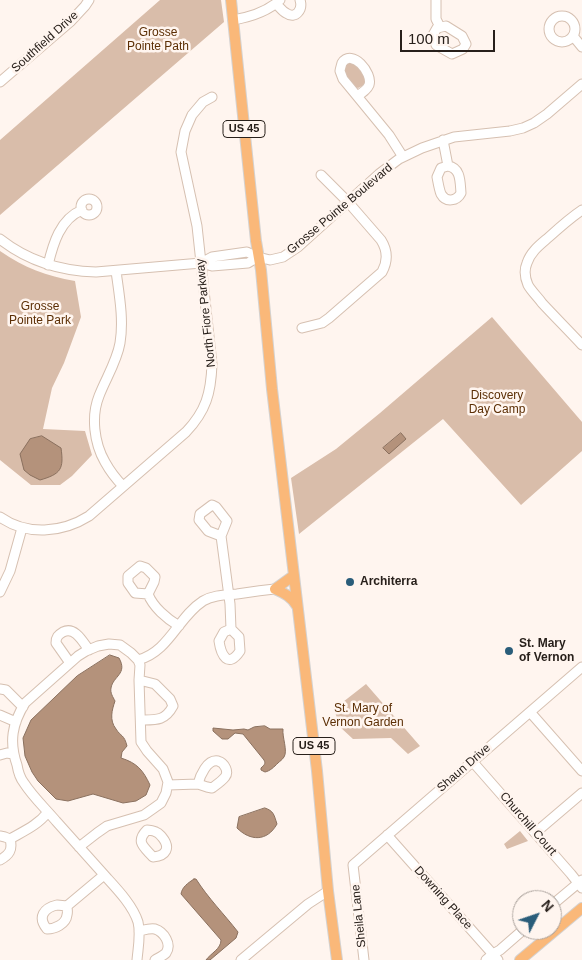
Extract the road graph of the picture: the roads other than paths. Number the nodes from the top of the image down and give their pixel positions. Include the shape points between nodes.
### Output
1 (89, 0) edge
2 (231, 0) edge
3 (300, 0) edge
4 (436, 0) edge
5 (278, 2) edge
6 (233, 20) junction
7 (440, 27) dead end
8 (573, 36) dead end
9 (582, 47) edge
10 (0, 82) edge
11 (582, 84) edge
12 (357, 96) dead end
13 (212, 97) dead end
14 (443, 140) junction
15 (403, 157) junction
16 (448, 166) dead end
17 (321, 175) dead end
18 (348, 202) junction
19 (82, 210) dead end
20 (582, 210) edge
21 (0, 239) edge
22 (258, 257) junction
23 (201, 263) junction
24 (48, 265) junction
25 (116, 271) junction
26 (302, 328) dead end
27 (582, 344) edge
28 (123, 486) junction
29 (0, 518) edge
30 (22, 528) junction
31 (221, 536) dead end
32 (293, 576) junction
33 (276, 589) junction
34 (0, 592) edge
35 (148, 594) dead end
36 (228, 595) junction
37 (298, 607) junction
38 (179, 626) junction
39 (231, 628) dead end
40 (89, 650) junction
41 (138, 660) junction
42 (70, 663) junction
43 (582, 667) edge
44 (139, 680) junction
45 (0, 689) edge
46 (23, 707) junction
47 (530, 712) junction
48 (0, 715) edge
49 (141, 720) junction
50 (16, 722) junction
51 (13, 754) junction
52 (0, 755) edge
53 (472, 761) junction
54 (582, 772) edge
55 (198, 784) dead end
56 (168, 785) junction
57 (582, 793) edge
58 (48, 812) junction
59 (144, 815) junction
60 (147, 830) dead end
61 (536, 833) junction
62 (387, 835) junction
63 (0, 836) edge
64 (10, 839) junction
65 (79, 847) junction
66 (0, 860) edge
67 (354, 873) joint
68 (104, 875) junction
69 (581, 884) edge
70 (328, 891) junction
71 (562, 898) edge
72 (67, 906) dead end
73 (582, 908) edge
74 (139, 931) junction
75 (512, 940) edge
76 (492, 958) edge
77 (137, 960) edge
78 (155, 960) edge
79 (241, 960) edge
80 (337, 960) edge
81 (364, 960) edge
82 (520, 960) edge

1 - 10 street, Southfield Drive via 71,21
2 - 6 main road, US 45
3 - 5 street via 301,8 293,15 287,14
4 - 7 street via 436,19
5 - 6 street via 258,14
6 - 22 main road, US 45
8 - 9 street
11 - 14 street, Grosse Pointe Boulevard via 548,114 523,128
12 - 15 street
13 - 23 street, North Fiore Parkway via 192,115 182,147
14 - 15 street, Grosse Pointe Boulevard
14 - 16 street
15 - 18 street, Grosse Pointe Boulevard
17 - 18 street
18 - 22 street, Grosse Pointe Boulevard via 289,254 270,260
18 - 26 street via 385,246 386,265 329,318
19 - 24 street via 71,216 61,228
20 - 27 street via 538,246 525,268 525,277 534,294
21 - 24 street, Grosse Pointe Boulevard
22 - 23 street, Grosse Pointe Boulevard via 248,263 212,266
22 - 32 main road, US 45
23 - 25 street, Grosse Pointe Boulevard
23 - 28 street, North Fiore Parkway via 212,364 212,382 206,403 186,432
24 - 25 street, Grosse Pointe Boulevard via 72,271
25 - 28 street via 122,326 120,344 99,396 94,418 100,452
28 - 30 street, North Fiore Parkway via 89,516 69,526 51,530
29 - 30 street, North Fiore Parkway
30 - 34 street via 10,571
31 - 36 street
32 - 33 main road
32 - 37 main road, US 45
33 - 36 street
33 - 37 main road via 285,593
35 - 38 street via 150,600
36 - 38 street via 211,597 203,602
36 - 39 street
37 - 70 main road, US 45
38 - 41 street via 163,646
40 - 41 street via 109,644 120,645
40 - 42 street
40 - 42 street via 72,631 61,633 56,643
41 - 44 street
42 - 46 street
43 - 47 street, Shaun Drive
44 - 49 street
44 - 49 street via 154,684 173,706 163,718
45 - 46 street via 6,690
46 - 50 street
47 - 53 street, Shaun Drive
47 - 54 street
48 - 50 street
49 - 56 street via 140,742 163,769
50 - 51 street
51 - 52 street
51 - 58 street via 22,781
53 - 61 street, Churchill Court
53 - 62 street, Shaun Drive
55 - 56 street
56 - 59 street via 161,802
57 - 61 street
58 - 64 street via 31,828
58 - 65 street
59 - 60 street
59 - 65 street via 107,826
61 - 69 street, Churchill Court
62 - 67 street, Shaun Drive via 353,865
62 - 76 street, Downing Place
63 - 64 street
64 - 66 street via 12,849
65 - 68 street
67 - 81 street, Sheila Lane
68 - 72 street
68 - 74 street via 125,898
69 - 71 street
70 - 79 street
70 - 80 main road, US 45
73 - 82 main road
74 - 77 street
74 - 78 street via 156,930 167,939 165,953
75 - 76 street

